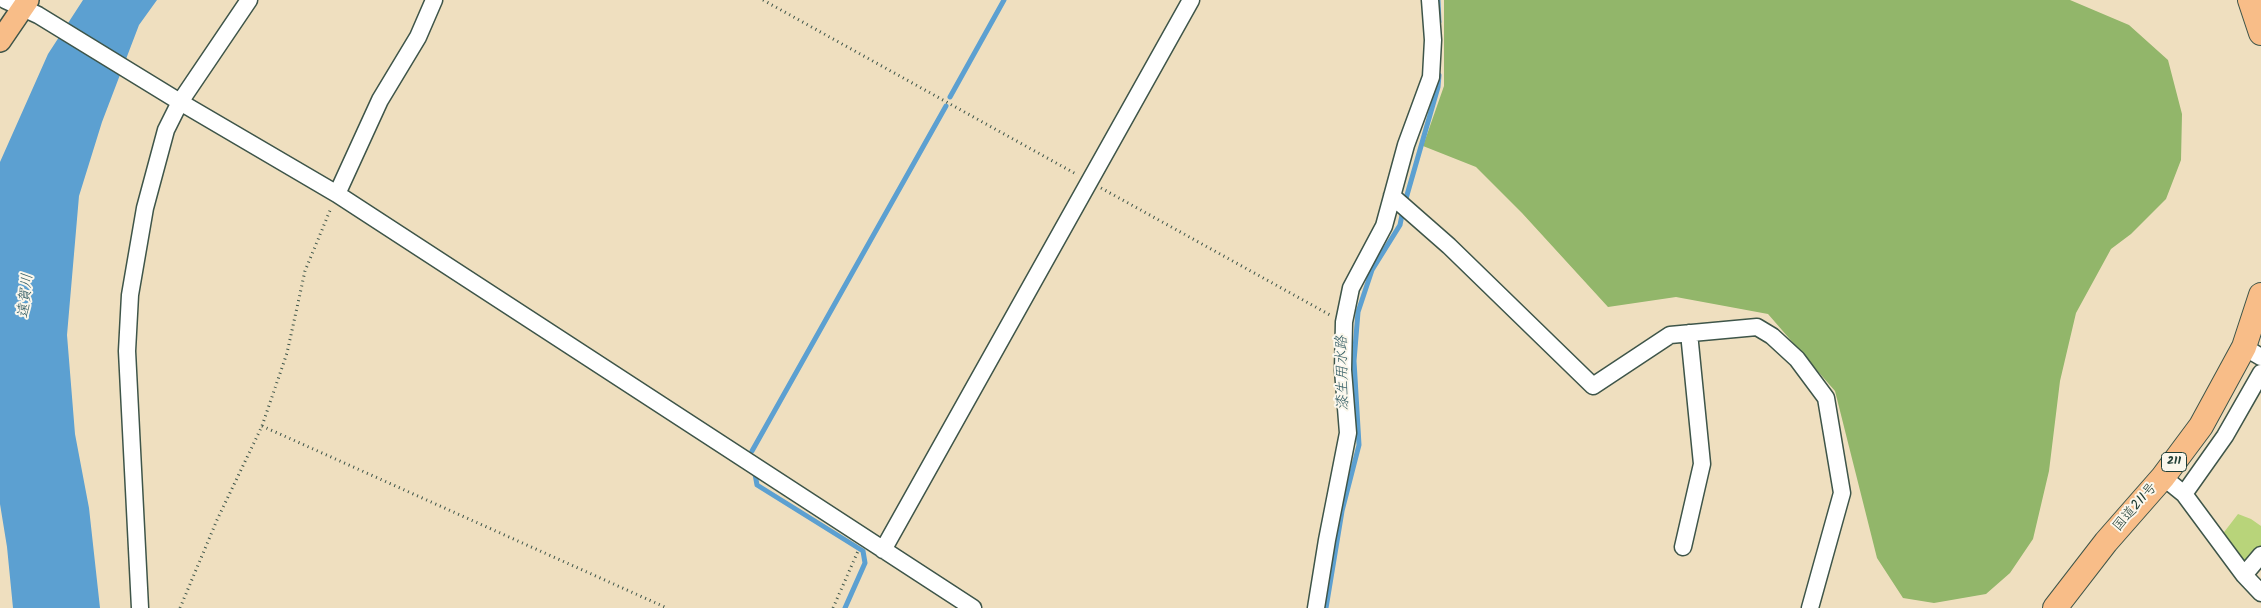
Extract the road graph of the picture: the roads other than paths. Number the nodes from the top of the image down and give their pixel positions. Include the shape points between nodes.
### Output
1 (249, 0) edge
2 (434, 0) edge
3 (1191, 0) edge
4 (1430, 0) edge
5 (2250, 0) edge
6 (23, 5) edge
7 (2261, 33) edge
8 (0, 41) edge
9 (180, 102) junction
10 (337, 194) junction
11 (1392, 196) junction
12 (2261, 295) edge
13 (1689, 333) junction
14 (2252, 352) edge
15 (2261, 373) edge
16 (2163, 477) junction
17 (2184, 494) junction
18 (1683, 547) dead end
19 (883, 550) junction
20 (2261, 556) edge
21 (2244, 575) junction
22 (2261, 593) edge
23 (140, 608) edge
24 (973, 608) edge
25 (1316, 608) edge
26 (1810, 608) edge
27 (2055, 608) edge

1 - 9 street
2 - 10 street via 418,38 380,100
3 - 19 street
4 - 11 street via 1432,77 1406,145
5 - 7 highway
6 - 8 main road
6 - 9 street
9 - 10 street
9 - 23 street via 163,139 145,208 130,294 127,351
10 - 19 street
11 - 13 street via 1449,246 1593,386 1670,335
11 - 25 street via 1384,226 1351,288 1344,322 1343,370 1348,433
12 - 14 highway, 国道211号 / 211
13 - 18 street via 1702,464
13 - 26 street via 1758,327 1797,360 1826,398 1842,493
14 - 16 highway, 国道211号 / 211
15 - 17 street via 2226,436
16 - 17 street
16 - 27 highway, 国道211号 / 211 via 2106,542
17 - 21 street
19 - 24 street
20 - 21 street
21 - 22 street

